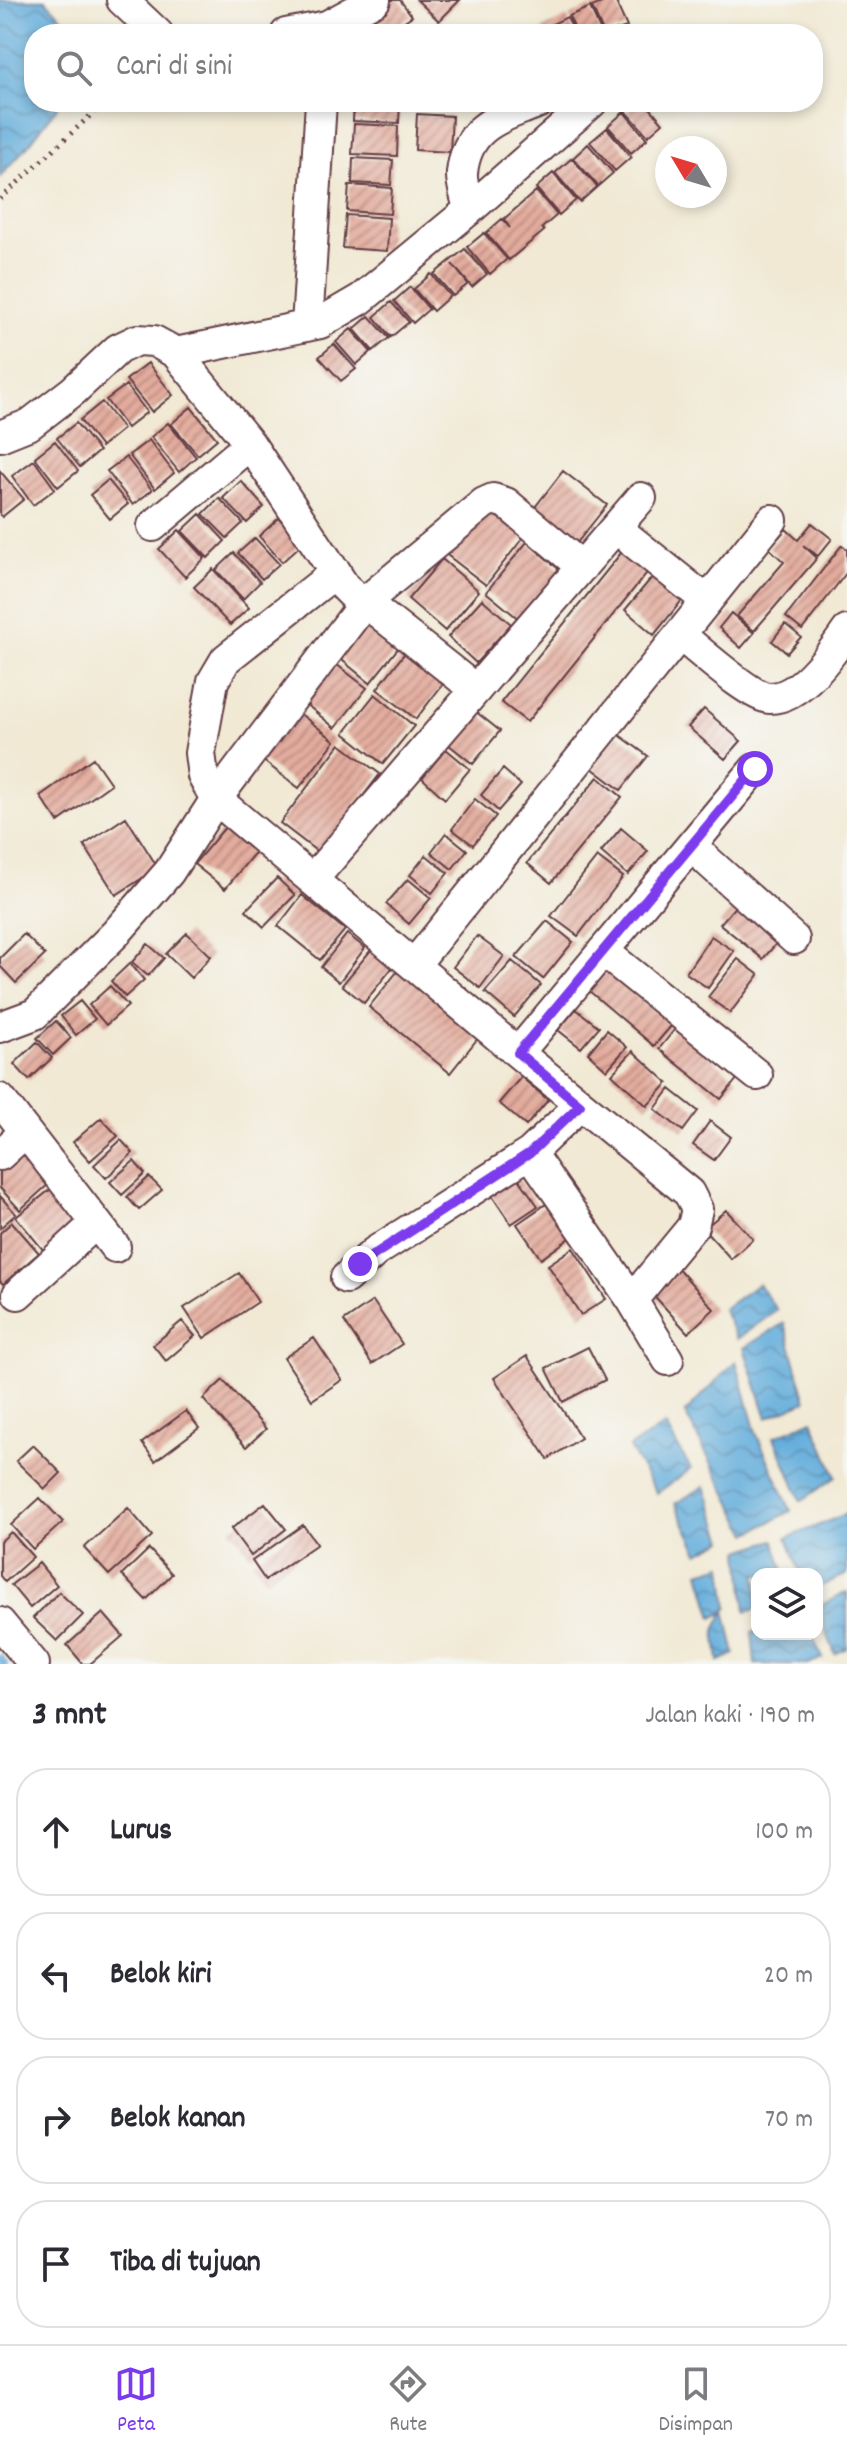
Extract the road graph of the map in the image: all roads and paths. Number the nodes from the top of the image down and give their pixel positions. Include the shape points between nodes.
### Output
1 (122, 0) edge
2 (375, 0) edge
3 (147, 24) edge
4 (331, 24) edge
5 (94, 112) edge
6 (320, 112) edge
7 (515, 112) edge
8 (581, 112) edge
9 (0, 199) edge
10 (469, 210) junction
11 (307, 326) junction
12 (176, 353) junction
13 (0, 436) edge
14 (250, 444) junction
15 (641, 498) dead end
16 (772, 520) dead end
17 (153, 526) dead end
18 (616, 528) junction
19 (582, 567) junction
20 (336, 572) junction
21 (707, 601) junction
22 (365, 602) junction
23 (847, 631) edge
24 (680, 635) junction
25 (476, 690) junction
26 (755, 769) dead end
27 (216, 799) junction
28 (691, 846) junction
29 (312, 880) junction
30 (794, 939) dead end
31 (603, 951) junction
32 (414, 965) junction
33 (0, 1027) edge
34 (518, 1053) junction
35 (757, 1075) dead end
36 (0, 1099) edge
37 (580, 1105) junction
38 (24, 1133) junction
39 (530, 1153) junction
40 (0, 1155) edge
41 (96, 1223) junction
42 (115, 1247) dead end
43 (346, 1278) dead end
44 (18, 1294) dead end
45 (632, 1300) junction
46 (668, 1360) dead end
47 (0, 1623) edge
48 (34, 1664) edge

1 - 3 street
2 - 4 street
5 - 9 path
6 - 11 street
7 - 10 street via 475,133 462,174
8 - 10 street
10 - 11 street via 361,299
11 - 12 street
12 - 13 street via 154,341 137,340 118,349 30,424
12 - 14 street
14 - 17 street
14 - 20 street
15 - 18 street
16 - 21 street
18 - 19 street
18 - 21 street
19 - 22 street via 506,503 493,499
19 - 25 street
20 - 22 street
20 - 27 street via 226,659 213,681 200,753 203,776
21 - 24 street
22 - 25 street
22 - 27 street
23 - 24 street via 822,667 795,690 770,698 752,691
24 - 32 street
25 - 29 street
26 - 28 street
27 - 29 street
27 - 33 street via 169,872 116,933 35,1014
28 - 30 street
28 - 31 street
29 - 32 street
31 - 34 street
31 - 35 street
32 - 34 street
34 - 37 street
36 - 38 street
37 - 39 street
37 - 45 street via 689,1193 697,1209 693,1226
38 - 40 street
38 - 41 street
39 - 43 street via 375,1252
39 - 45 street
41 - 42 street
41 - 44 street
45 - 46 street
47 - 48 street

